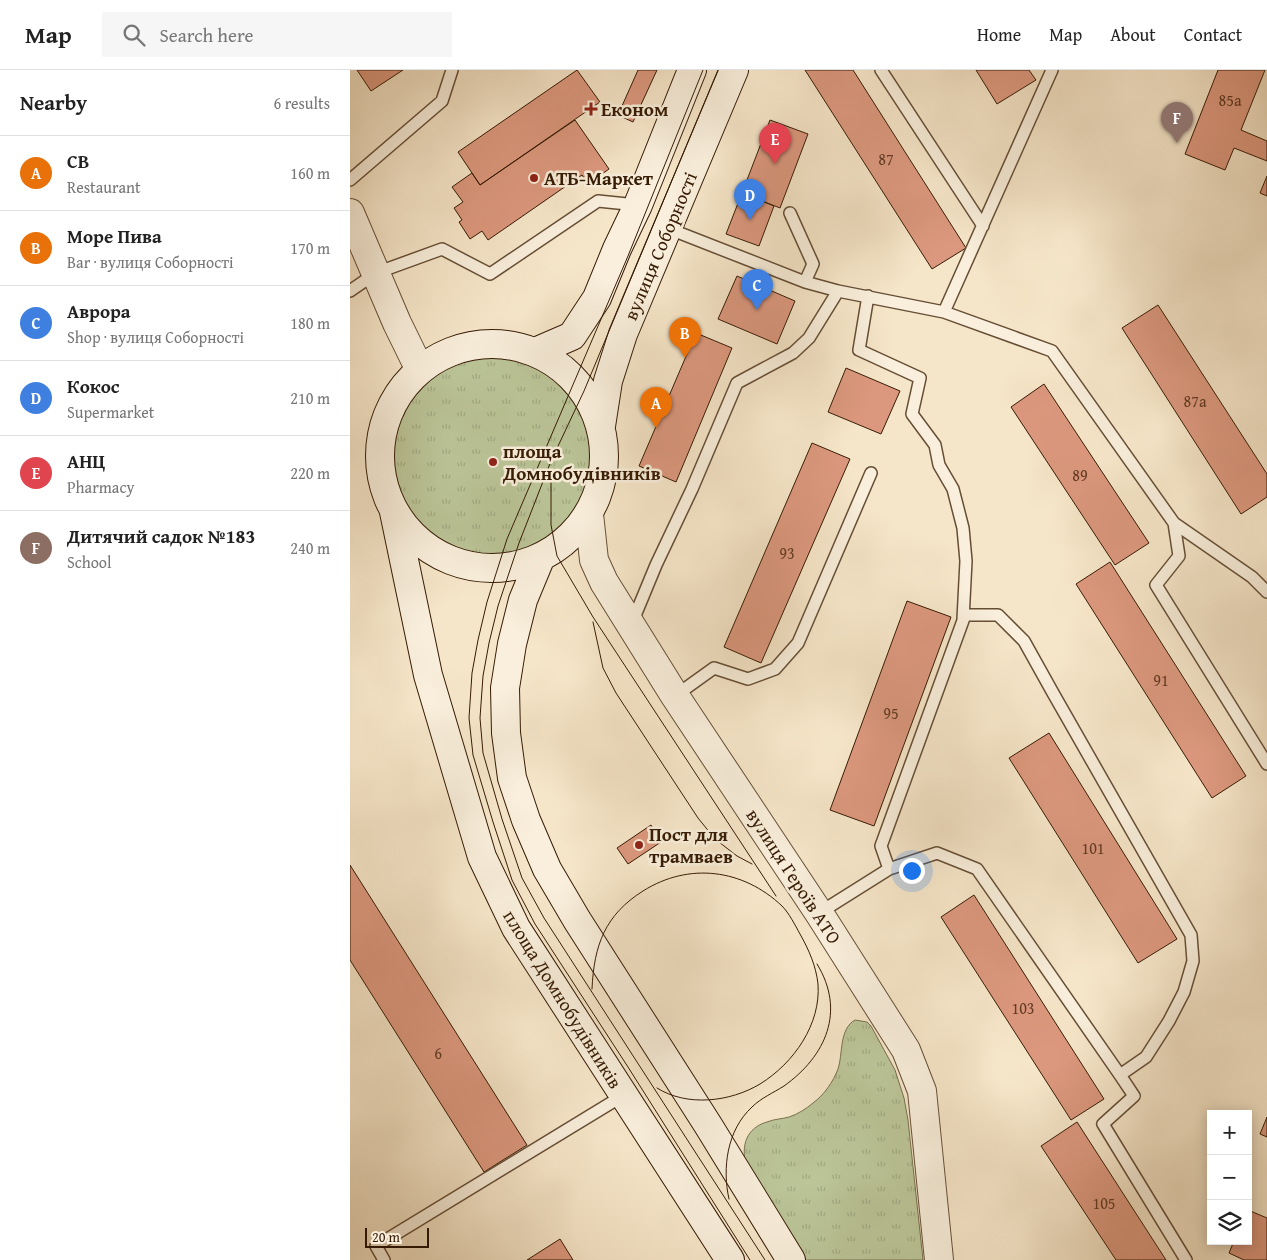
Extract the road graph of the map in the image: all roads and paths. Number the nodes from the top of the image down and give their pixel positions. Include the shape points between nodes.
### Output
1 (452, 70) edge
2 (692, 70) edge
3 (734, 70) edge
4 (881, 70) edge
5 (1049, 72) edge
6 (350, 180) edge
7 (638, 205) junction
8 (350, 213) edge
9 (790, 213) dead end
10 (983, 226) junction
11 (666, 228) junction
12 (376, 273) junction
13 (806, 282) junction
14 (350, 291) edge
15 (838, 291) junction
16 (868, 296) junction
17 (944, 312) junction
18 (535, 352) junction
19 (420, 370) junction
20 (601, 426) junction
21 (871, 473) dead end
22 (394, 512) junction
23 (588, 514) junction
24 (1174, 523) junction
25 (540, 559) junction
26 (1267, 592) edge
27 (963, 619) junction
28 (631, 625) junction
29 (674, 696) junction
30 (1267, 764) edge
31 (889, 868) junction
32 (819, 913) junction
33 (1120, 1075) junction
34 (624, 1095) junction
35 (384, 1260) edge
36 (730, 1260) edge
37 (791, 1260) edge
38 (938, 1260) edge
39 (1186, 1260) edge

1 - 6 lane via 442,101
2 - 7 main road, вулиця Соборності
3 - 11 main road, вулиця Соборності
4 - 10 lane
5 - 10 lane
7 - 12 lane via 598,201 490,274 442,249
7 - 18 main road, вулиця Соборності via 597,298 572,336
8 - 12 main road
9 - 13 lane via 813,264
10 - 17 lane
11 - 13 lane
11 - 20 main road, вулиця Соборності via 623,334 608,381
12 - 14 lane
12 - 19 main road
13 - 15 lane
15 - 16 lane
15 - 28 lane via 809,338 793,353 737,383
16 - 17 lane
16 - 27 lane via 858,350 920,378 912,414 935,445 939,465 953,489 966,561
17 - 24 lane via 1052,351
18 - 19 main road, площа Домнобудівників via 502,344 475,345 436,358
18 - 20 main road, площа Домнобудівників via 570,375 584,391
19 - 22 main road, площа Домнобудівників via 395,400 381,436 381,475
20 - 23 main road, площа Домнобудівників via 604,464 600,486
21 - 29 lane via 798,643 775,669 748,679 714,668
22 - 25 main road, площа Домнобудівників via 408,532 446,560 469,567 493,569
22 - 34 main road, площа Домнобудівників via 428,674 482,857 516,928
23 - 25 main road, площа Домнобудівників via 568,540
23 - 28 main road, вулиця Героїв АТО via 594,560
24 - 26 lane via 1252,577
24 - 30 lane via 1179,556 1156,585
25 - 37 main road via 523,600 505,688 512,778 526,820 547,869 577,920
27 - 31 lane via 881,846
27 - 33 lane via 965,615 998,615 1024,640 1191,935 1193,961 1184,992 1169,1022 1146,1057
28 - 29 main road, вулиця Героїв АТО
29 - 32 main road, вулиця Героїв АТО
31 - 32 lane
31 - 33 lane via 937,853 978,869
32 - 38 main road, вулиця Героїв АТО via 906,1050 922,1091
33 - 39 lane via 1134,1096 1103,1124
34 - 35 lane via 376,1246
34 - 36 main road, площа Домнобудівників

